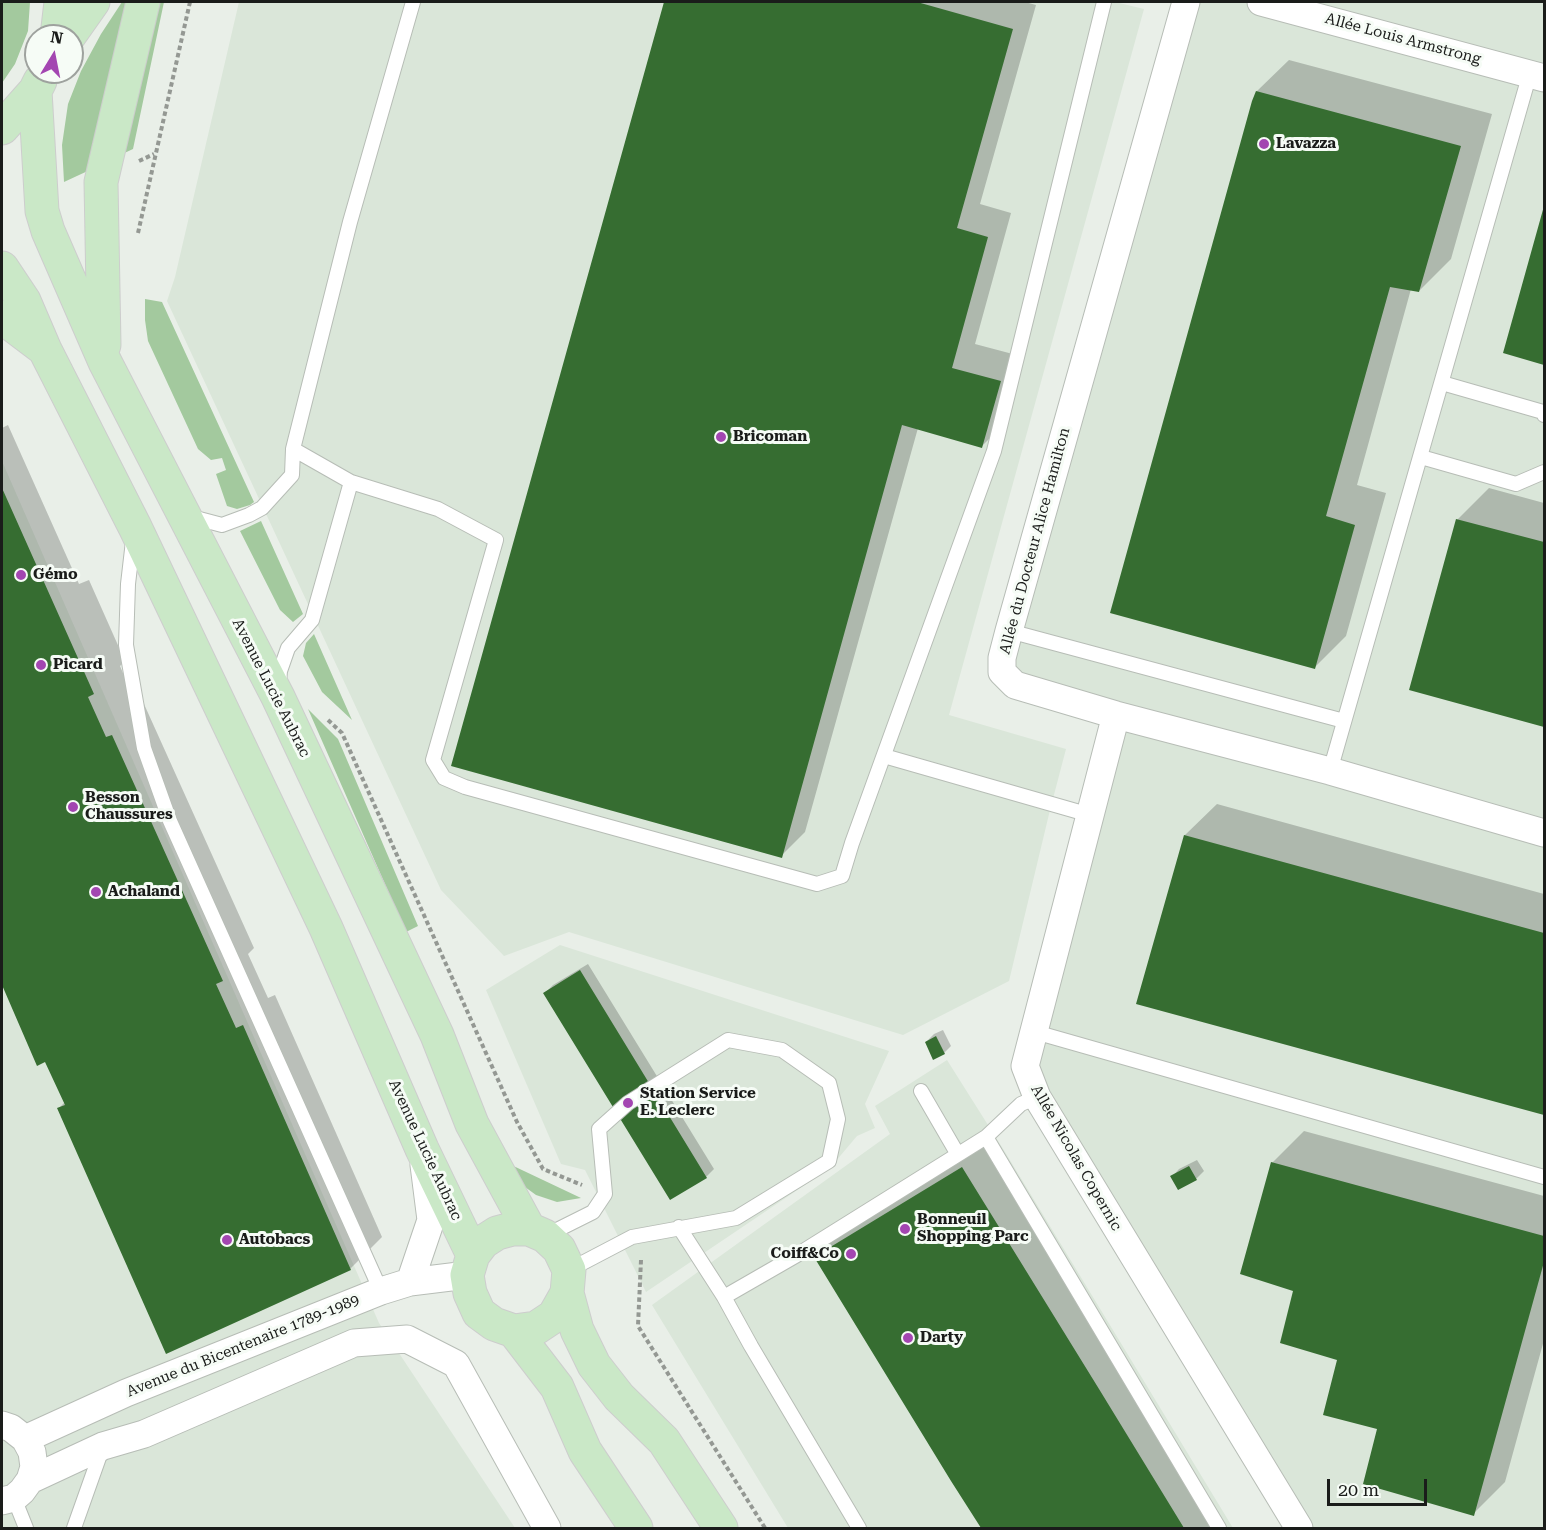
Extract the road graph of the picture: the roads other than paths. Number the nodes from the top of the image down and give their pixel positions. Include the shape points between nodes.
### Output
1 (61, 2) edge
2 (93, 2) edge
3 (143, 2) edge
4 (413, 2) edge
5 (1104, 2) edge
6 (1186, 2) edge
7 (1261, 2) edge
8 (58, 24) edge
9 (77, 24) edge
10 (1537, 76) edge
11 (38, 84) edge
12 (40, 84) edge
13 (2, 128) edge
14 (2, 268) edge
15 (2, 317) edge
16 (45, 350) junction
17 (105, 362) junction
18 (1442, 383) junction
19 (1545, 415) edge
20 (293, 449) junction
21 (1421, 457) junction
22 (1545, 472) edge
23 (351, 482) junction
24 (183, 515) junction
25 (135, 527) junction
26 (1009, 631) junction
27 (278, 697) junction
28 (1116, 715) junction
29 (1344, 721) junction
30 (884, 756) junction
31 (1330, 771) junction
32 (1090, 815) junction
33 (1545, 833) edge
34 (1035, 1032) junction
35 (921, 1091) dead end
36 (1037, 1097) junction
37 (986, 1137) junction
38 (423, 1149) junction
39 (957, 1154) junction
40 (1545, 1177) edge
41 (679, 1227) junction
42 (537, 1233) junction
43 (470, 1265) junction
44 (568, 1281) junction
45 (410, 1282) junction
46 (381, 1291) junction
47 (724, 1297) junction
48 (514, 1331) junction
49 (2, 1425) edge
50 (25, 1439) junction
51 (103, 1446) junction
52 (15, 1493) edge
53 (26, 1528) edge
54 (74, 1528) edge
55 (547, 1528) edge
56 (636, 1528) edge
57 (721, 1528) edge
58 (859, 1528) edge
59 (1219, 1528) edge
60 (1299, 1528) edge

1 - 8 main road
2 - 9 main road
3 - 17 main road via 101,182
4 - 20 lane via 350,222
5 - 30 lane via 994,451
6 - 26 street, Allée du Docteur Alice Hamilton
7 - 10 street, Allée Louis Armstrong
10 - 18 lane
11 - 13 main road
12 - 17 main road, Avenue Lucie Aubrac via 42,211
14 - 16 main road, Avenue Lucie Aubrac via 24,301
15 - 16 main road
16 - 25 main road, Avenue Lucie Aubrac
17 - 24 main road, Avenue Lucie Aubrac
18 - 19 lane
18 - 21 lane
20 - 23 lane
20 - 24 lane via 292,475 262,508 222,525
21 - 22 lane via 1516,484
21 - 29 lane
23 - 27 lane via 312,620 288,648 280,671
23 - 30 lane via 438,509 496,540 433,760 444,778 818,884 842,876
24 - 27 main road, Avenue Lucie Aubrac
25 - 38 main road, Avenue Lucie Aubrac via 326,928
25 - 46 lane via 126,645 144,748 170,821
26 - 28 street, Allée du Docteur Alice Hamilton via 1002,672 1015,685
26 - 29 lane
27 - 42 main road, Avenue Lucie Aubrac via 437,1035 472,1124
28 - 31 street, Allée du Docteur Alice Hamilton
28 - 32 street, Allée Nicolas Copernic
29 - 31 lane
30 - 32 lane
31 - 33 street, Allée du Docteur Alice Hamilton
32 - 34 street, Allée Nicolas Copernic
34 - 36 street, Allée Nicolas Copernic via 1024,1066
34 - 40 lane
35 - 39 lane
36 - 37 lane via 1021,1104
36 - 60 street, Allée Nicolas Copernic
37 - 39 lane
37 - 59 lane
38 - 43 main road, Avenue Lucie Aubrac
38 - 45 street via 431,1220
39 - 47 lane
41 - 42 lane via 736,1218 829,1161 838,1119 829,1083 782,1050 728,1040 628,1103 599,1129 605,1194 593,1212
41 - 44 lane via 632,1237
41 - 47 lane
42 - 43 main road via 512,1229 497,1233 483,1242
42 - 44 main road, Avenue Lucie Aubrac via 559,1249
43 - 45 street, Avenue du Bicentenaire 1789-1989
43 - 48 main road, Avenue Lucie Aubrac via 470,1293 479,1313
44 - 48 main road via 554,1316 536,1328
44 - 57 main road, Avenue Lucie Aubrac via 577,1330 594,1365 619,1397 664,1441
45 - 46 street, Avenue du Bicentenaire 1789-1989
46 - 50 street, Avenue du Bicentenaire 1789-1989 via 126,1393
47 - 58 lane
48 - 56 main road, Avenue Lucie Aubrac via 557,1387 585,1451
49 - 50 street
50 - 52 street via 34,1467
51 - 52 street
51 - 54 lane
51 - 55 street via 144,1434 354,1343 407,1339 456,1364
52 - 53 lane

